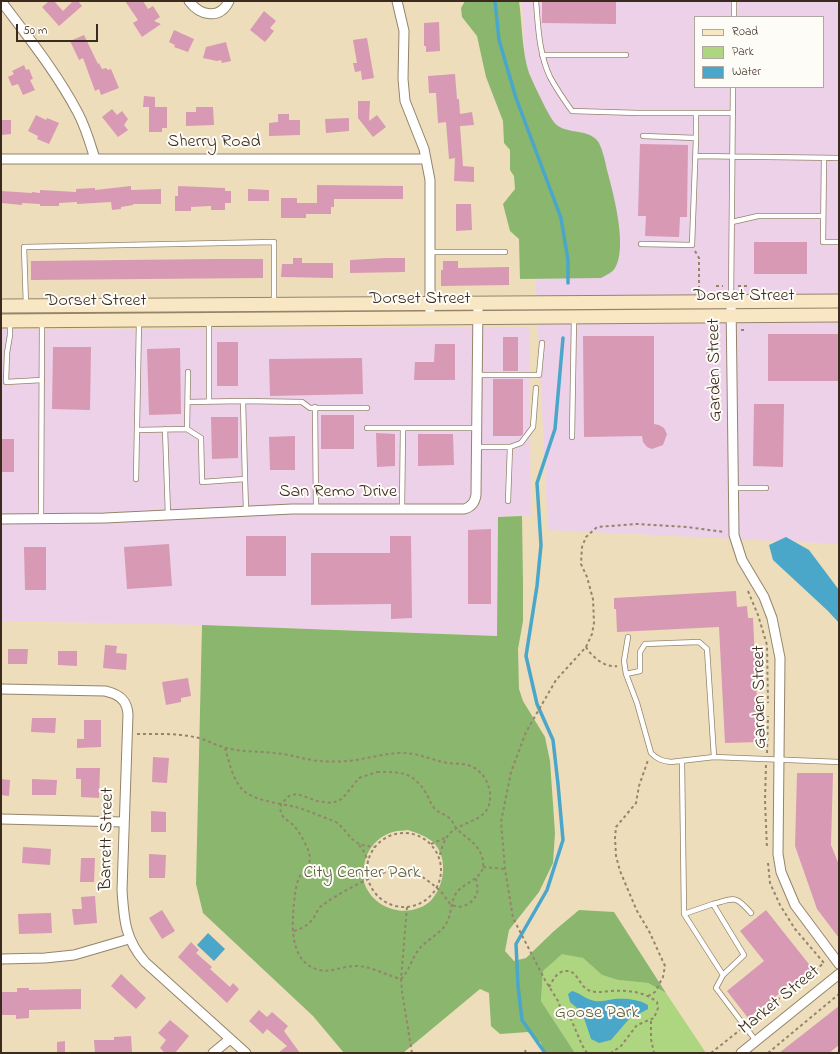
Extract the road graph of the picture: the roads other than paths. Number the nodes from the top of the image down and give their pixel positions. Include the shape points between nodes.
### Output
1 (1, 1) edge
2 (189, 1) edge
3 (229, 1) edge
4 (397, 1) edge
5 (536, 1) edge
6 (734, 1) edge
7 (734, 16) edge
8 (542, 55) junction
9 (626, 55) dead end
10 (733, 88) edge
11 (733, 113) junction
12 (696, 114) junction
13 (643, 136) dead end
14 (696, 138) junction
15 (696, 156) junction
16 (733, 157) junction
17 (824, 158) junction
18 (839, 158) edge
19 (1, 159) edge
20 (95, 159) junction
21 (426, 159) junction
22 (824, 216) junction
23 (732, 222) junction
24 (839, 242) edge
25 (640, 244) dead end
26 (430, 252) junction
27 (505, 252) dead end
28 (731, 301) junction
29 (839, 301) edge
30 (430, 303) junction
31 (478, 303) junction
32 (274, 304) junction
33 (1, 306) edge
34 (26, 306) junction
35 (732, 315) junction
36 (839, 315) edge
37 (574, 316) junction
38 (430, 318) junction
39 (478, 318) junction
40 (209, 319) junction
41 (42, 320) junction
42 (139, 320) junction
43 (6, 321) edge
44 (542, 343) dead end
45 (188, 372) dead end
46 (477, 375) junction
47 (42, 380) junction
48 (536, 388) dead end
49 (243, 401) junction
50 (188, 402) junction
51 (209, 402) junction
52 (315, 408) junction
53 (367, 408) dead end
54 (367, 428) dead end
55 (403, 428) junction
56 (476, 428) junction
57 (165, 429) junction
58 (187, 429) junction
59 (137, 430) junction
60 (572, 437) dead end
61 (476, 446) junction
62 (510, 447) junction
63 (136, 479) dead end
64 (245, 480) junction
65 (733, 488) junction
66 (766, 488) dead end
67 (508, 501) dead end
68 (316, 508) junction
69 (402, 508) junction
70 (246, 510) junction
71 (168, 515) junction
72 (1, 519) edge
73 (41, 519) junction
74 (628, 637) dead end
75 (626, 674) junction
76 (1, 689) edge
77 (714, 757) junction
78 (779, 760) junction
79 (682, 762) junction
80 (839, 762) edge
81 (1, 819) edge
82 (124, 822) junction
83 (713, 904) junction
84 (751, 913) dead end
85 (684, 914) junction
86 (129, 939) junction
87 (1, 959) edge
88 (839, 964) edge
89 (839, 974) edge
90 (723, 975) junction
91 (230, 1038) junction
92 (756, 1041) junction
93 (213, 1053) edge
94 (246, 1053) edge
95 (741, 1053) edge

1 - 20 street via 70,98 83,124
2 - 3 street via 201,12 211,14 220,11
4 - 21 street via 404,31 405,100
5 - 8 lane
6 - 7 lane
8 - 9 lane
8 - 12 lane via 550,78 572,111
10 - 11 lane
11 - 12 lane
11 - 16 lane
12 - 14 lane
13 - 14 lane
14 - 15 lane
15 - 16 lane
15 - 25 lane via 692,245
16 - 17 lane
16 - 23 lane
17 - 18 lane
17 - 22 lane
19 - 20 street, Sherry Road
20 - 21 street, Sherry Road
21 - 26 street via 430,180
22 - 23 lane via 758,216
22 - 24 lane via 823,242
23 - 28 lane
26 - 27 lane
26 - 30 street
28 - 29 main road, Dorset Street
28 - 31 main road, Dorset Street
28 - 35 street, Garden Street
30 - 31 main road, Dorset Street
30 - 32 main road, Dorset Street
30 - 38 street
31 - 39 street, San Remo Drive
32 - 34 main road, Dorset Street
32 - 34 lane via 274,242 24,247
33 - 34 main road, Dorset Street
35 - 36 main road, Dorset Street
35 - 37 main road, Dorset Street
35 - 65 street, Garden Street
37 - 39 main road, Dorset Street
37 - 60 lane
38 - 39 main road, Dorset Street
38 - 40 main road, Dorset Street
39 - 46 street, San Remo Drive
40 - 42 main road, Dorset Street
40 - 51 lane
41 - 42 main road, Dorset Street
41 - 43 main road, Dorset Street
41 - 47 lane
42 - 59 lane
43 - 47 lane via 10,335 6,353 6,382
44 - 46 lane via 539,375
45 - 50 lane
46 - 56 street, San Remo Drive
47 - 73 lane
48 - 62 lane via 533,427 521,443
49 - 51 lane
49 - 52 lane via 302,402 310,408
49 - 64 lane
50 - 51 lane
50 - 58 lane
52 - 53 lane
52 - 68 lane
54 - 55 lane
55 - 56 lane
55 - 69 lane
56 - 61 street, San Remo Drive
57 - 58 lane
57 - 59 lane
57 - 71 lane
58 - 64 lane via 201,438 202,482
59 - 63 lane
61 - 62 lane
61 - 69 street, San Remo Drive via 476,495 469,508
62 - 67 lane
64 - 70 lane
65 - 66 lane
65 - 78 street, Garden Street via 734,535 737,547 764,597 778,641
68 - 69 street, San Remo Drive
68 - 70 street, San Remo Drive
70 - 71 street, San Remo Drive
71 - 73 street, San Remo Drive
72 - 73 street, San Remo Drive
74 - 75 lane via 624,661
75 - 77 lane via 640,671 640,652 645,644 699,642 707,649
75 - 79 lane via 651,753 664,761
76 - 82 street, Barrett Street via 105,691 120,697 128,714
77 - 78 lane
77 - 79 lane
78 - 80 lane
78 - 88 street, Garden Street via 778,846 781,872 795,905
79 - 85 lane
81 - 82 street
82 - 86 street, Barrett Street via 122,890
83 - 84 lane via 733,898 740,901
83 - 85 lane
83 - 90 lane via 744,955
85 - 90 lane
86 - 87 street via 88,952 59,957
86 - 91 street, Barrett Street via 145,962
89 - 92 street, Market Street
90 - 92 lane via 716,988
91 - 93 street
91 - 94 street, Barrett Street
92 - 95 street, Market Street

